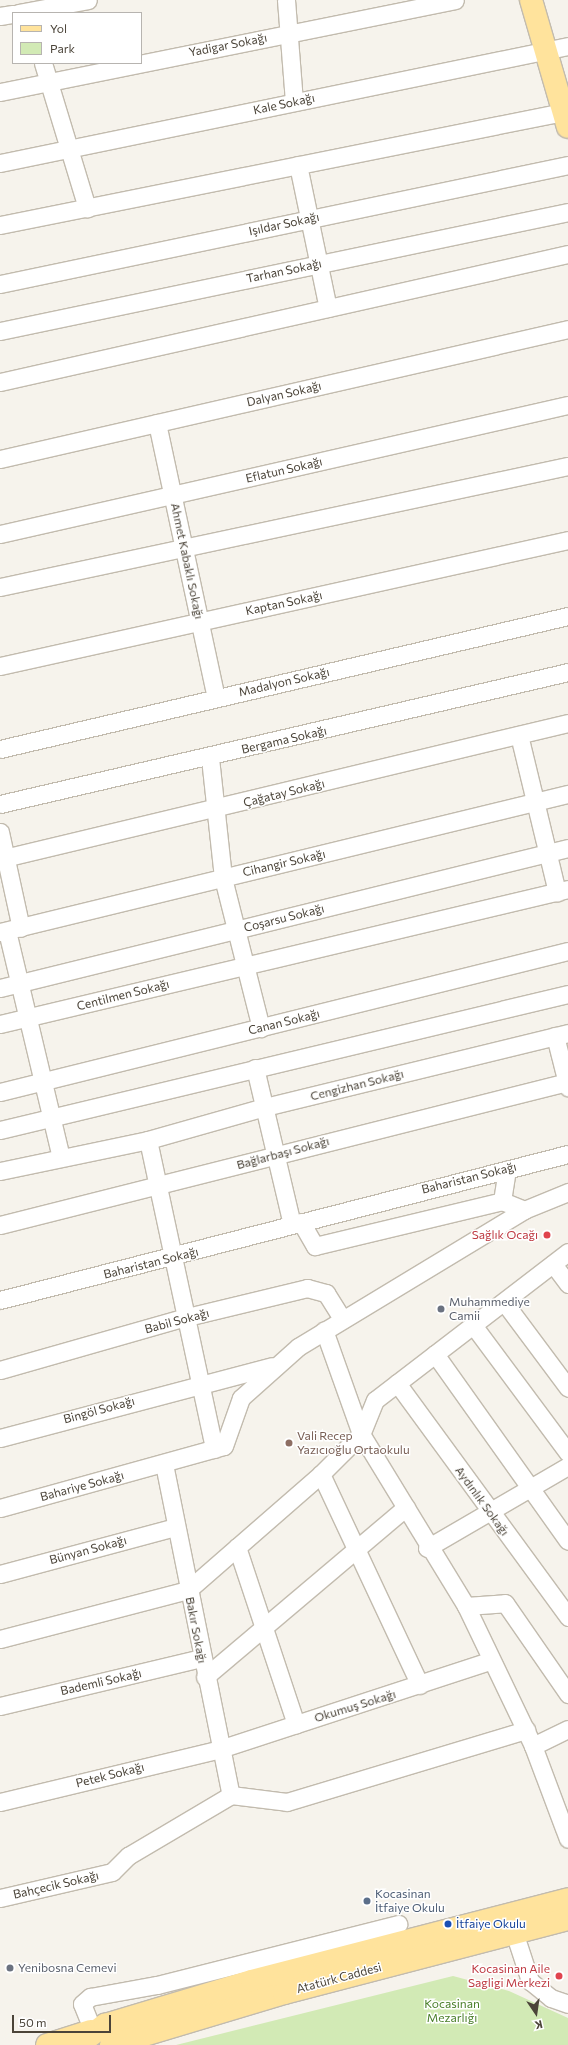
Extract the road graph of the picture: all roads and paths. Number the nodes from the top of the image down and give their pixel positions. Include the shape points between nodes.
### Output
1 (88, 0) edge
2 (286, 0) edge
3 (455, 0) edge
4 (531, 0) edge
5 (28, 9) edge
6 (12, 14) edge
7 (0, 16) edge
8 (289, 33) junction
9 (568, 46) edge
10 (544, 51) junction
11 (142, 63) edge
12 (43, 64) edge
13 (136, 64) edge
14 (47, 82) junction
15 (0, 92) edge
16 (294, 102) junction
17 (566, 117) edge
18 (70, 148) junction
19 (0, 163) edge
20 (298, 165) junction
21 (568, 165) edge
22 (87, 208) junction
23 (568, 212) edge
24 (310, 218) junction
25 (0, 225) edge
26 (568, 254) edge
27 (320, 264) junction
28 (0, 284) edge
29 (328, 308) junction
30 (568, 329) edge
31 (0, 331) edge
32 (0, 382) edge
33 (568, 405) edge
34 (157, 424) junction
35 (0, 459) edge
36 (568, 466) edge
37 (172, 496) junction
38 (0, 534) edge
39 (568, 540) edge
40 (184, 546) junction
41 (0, 587) edge
42 (568, 616) edge
43 (200, 621) junction
44 (0, 666) edge
45 (568, 672) edge
46 (216, 698) junction
47 (568, 723) edge
48 (519, 735) junction
49 (0, 748) edge
50 (210, 758) junction
51 (568, 794) edge
52 (535, 802) junction
53 (0, 804) edge
54 (216, 810) junction
55 (0, 832) edge
56 (568, 848) edge
57 (548, 853) junction
58 (3, 859) edge
59 (223, 878) junction
60 (562, 890) edge
61 (236, 929) junction
62 (10, 930) edge
63 (568, 951) edge
64 (245, 965) junction
65 (22, 983) junction
66 (0, 988) edge
67 (568, 994) edge
68 (31, 1018) junction
69 (0, 1024) edge
70 (261, 1028) junction
71 (562, 1035) edge
72 (255, 1068) junction
73 (45, 1081) junction
74 (567, 1085) edge
75 (0, 1092) edge
76 (265, 1107) junction
77 (53, 1117) junction
78 (0, 1130) edge
79 (148, 1140) junction
80 (275, 1154) junction
81 (568, 1154) edge
82 (61, 1157) junction
83 (507, 1169) junction
84 (0, 1171) edge
85 (159, 1186) junction
86 (568, 1192) edge
87 (502, 1201) junction
88 (524, 1210) junction
89 (297, 1223) junction
90 (0, 1225) edge
91 (568, 1252) edge
92 (172, 1258) junction
93 (553, 1264) junction
94 (568, 1284) edge
95 (0, 1300) edge
96 (504, 1302) junction
97 (183, 1318) junction
98 (342, 1319) junction
99 (473, 1325) junction
100 (324, 1330) junction
101 (435, 1354) junction
102 (276, 1365) junction
103 (0, 1370) edge
104 (397, 1383) junction
105 (199, 1384) junction
106 (568, 1388) edge
107 (361, 1434) junction
108 (0, 1438) edge
109 (214, 1449) junction
110 (568, 1453) edge
111 (164, 1464) junction
112 (568, 1466) edge
113 (321, 1474) junction
114 (531, 1487) junction
115 (406, 1506) junction
116 (0, 1508) edge
117 (488, 1511) junction
118 (176, 1527) junction
119 (568, 1541) edge
120 (237, 1547) junction
121 (428, 1548) junction
122 (356, 1551) junction
123 (0, 1574) edge
124 (188, 1590) junction
125 (466, 1606) junction
126 (568, 1617) edge
127 (263, 1629) junction
128 (0, 1639) edge
129 (202, 1658) junction
130 (490, 1661) junction
131 (205, 1677) junction
132 (420, 1685) junction
133 (568, 1694) edge
134 (0, 1706) edge
135 (296, 1724) junction
136 (568, 1729) edge
137 (526, 1730) junction
138 (533, 1746) junction
139 (220, 1749) junction
140 (231, 1795) junction
141 (0, 1802) edge
142 (567, 1833) edge
143 (0, 1898) edge
144 (568, 1899) edge
145 (568, 1918) edge
146 (398, 1924) dead end
147 (514, 1932) junction
148 (568, 2004) edge
149 (95, 2038) edge
150 (47, 2045) edge
151 (78, 2045) edge
152 (111, 2045) edge

1 - 5 street
2 - 8 street
3 - 8 street, Yadigar Sokağı
4 - 10 main road
6 - 7 street
8 - 11 street, Yadigar Sokağı
8 - 16 street
9 - 10 street, Kale Sokağı
10 - 16 street, Kale Sokağı
10 - 17 main road
12 - 14 street
13 - 14 street, Yadigar Sokağı
14 - 15 street, Yadigar Sokağı
14 - 18 street
16 - 18 street, Kale Sokağı
17 - 20 street
18 - 19 street, Kale Sokağı
18 - 22 street
20 - 22 street
20 - 24 street
21 - 24 street, Işıldar Sokağı
22 - 25 street
23 - 27 street, Tarhan Sokağı
24 - 27 street
24 - 28 street, Işıldar Sokağı
26 - 29 street
27 - 29 street
27 - 31 street, Tarhan Sokağı
29 - 32 street
30 - 34 street, Dalyan Sokağı
33 - 37 street, Eflatun Sokağı
34 - 35 street, Dalyan Sokağı
34 - 37 street, Ahmet Kabaklı Sokağı
36 - 40 street
37 - 38 street, Eflatun Sokağı
37 - 40 street, Ahmet Kabaklı Sokağı
39 - 43 street, Kaptan Sokağı
40 - 41 street
40 - 43 street, Ahmet Kabaklı Sokağı
42 - 46 street, Madalyon Sokağı
43 - 44 street, Kaptan Sokağı
43 - 46 street, Ahmet Kabaklı Sokağı
45 - 50 street, Bergama Sokağı
46 - 49 street, Madalyon Sokağı
47 - 48 street, Çağatay Sokağı
48 - 52 street
48 - 54 street, Çağatay Sokağı
50 - 53 street, Bergama Sokağı
50 - 54 street
51 - 52 street, Cihangir Sokağı
52 - 57 street
52 - 59 street, Cihangir Sokağı
54 - 58 street, Çağatay Sokağı
54 - 59 street
55 - 58 street
56 - 57 street, Coşarsu Sokağı
57 - 60 street
57 - 61 street, Coşarsu Sokağı
58 - 62 street
59 - 61 street
59 - 62 street, Cihangir Sokağı
60 - 64 street, Centilmen Sokağı
61 - 64 street
61 - 65 street, Coşarsu Sokağı
62 - 65 street
63 - 70 street, Canan Sokağı
64 - 68 street, Centilmen Sokağı
64 - 70 street
65 - 66 street, Coşarsu Sokağı
65 - 68 street
67 - 72 street
68 - 69 street, Centilmen Sokağı
68 - 73 street
70 - 73 street, Canan Sokağı
71 - 74 street
71 - 76 street, Cengizhan Sokağı
72 - 76 street
72 - 77 street
73 - 75 street, Canan Sokağı
73 - 77 street
74 - 80 street, Bağlarbaşı Sokağı
76 - 79 street, Cengizhan Sokağı
76 - 80 street
77 - 78 street
77 - 82 street
79 - 82 street, Cengizhan Sokağı
79 - 85 street
80 - 85 street, Bağlarbaşı Sokağı
80 - 89 street
81 - 83 street, Baharistan Sokağı
82 - 84 street, Cengizhan Sokağı
83 - 87 street
83 - 89 street, Baharistan Sokağı
85 - 90 street, Bağlarbaşı Sokağı
85 - 92 street
86 - 88 street
87 - 88 street
87 - 89 street via 315,1246
88 - 98 street
89 - 92 street, Baharistan Sokağı
91 - 93 street
92 - 95 street, Baharistan Sokağı
92 - 97 street
93 - 94 street
93 - 96 street
96 - 99 street
96 - 106 street
97 - 98 street, Babil Sokağı via 307,1288 326,1293
97 - 103 street, Babil Sokağı
97 - 105 street
98 - 100 street
99 - 101 street
99 - 110 street
100 - 102 street
100 - 107 street
101 - 104 street
101 - 114 street
102 - 105 street, Bingöl Sokağı
102 - 109 street via 241,1398 224,1446
104 - 107 street via 375,1400
104 - 117 street, Aydınlık Sokağı
105 - 108 street, Bingöl Sokağı
105 - 109 street
107 - 113 street
107 - 115 street
109 - 111 street, Bahariye Sokağı
111 - 116 street, Bahariye Sokağı
111 - 118 street, Bakır Sokağı
112 - 114 street
113 - 120 street
113 - 122 street
114 - 117 street
114 - 119 street
115 - 121 street
115 - 122 street
117 - 121 street
117 - 126 street, Aydınlık Sokağı
118 - 123 street, Bünyan Sokağı
118 - 124 street, Bakır Sokağı
120 - 124 street
120 - 127 street
121 - 125 street
122 - 127 street
122 - 132 street
124 - 128 street
124 - 129 street, Bakır Sokağı
125 - 130 street
125 - 133 street via 505,1603
127 - 131 street
127 - 135 street
129 - 131 street, Bakır Sokağı
129 - 134 street, Bademli Sokağı
130 - 132 street, Okumuş Sokağı
130 - 137 street
131 - 139 street, Bakır Sokağı
132 - 135 street, Okumuş Sokağı
135 - 139 street, Okumuş Sokağı
136 - 138 street
137 - 138 street
137 - 140 street via 287,1802
138 - 142 street
139 - 140 street, Bakır Sokağı
139 - 141 street, Petek Sokağı
140 - 143 street, Bahçecik Sokağı via 128,1856 112,1872
144 - 149 main road via 252,1981
145 - 147 main road, Atatürk Caddesi
146 - 149 street via 157,1985 90,1997 82,2004
147 - 148 street via 530,1980 551,1998
147 - 152 main road, Atatürk Caddesi via 284,1993
149 - 150 main road
149 - 151 main road

